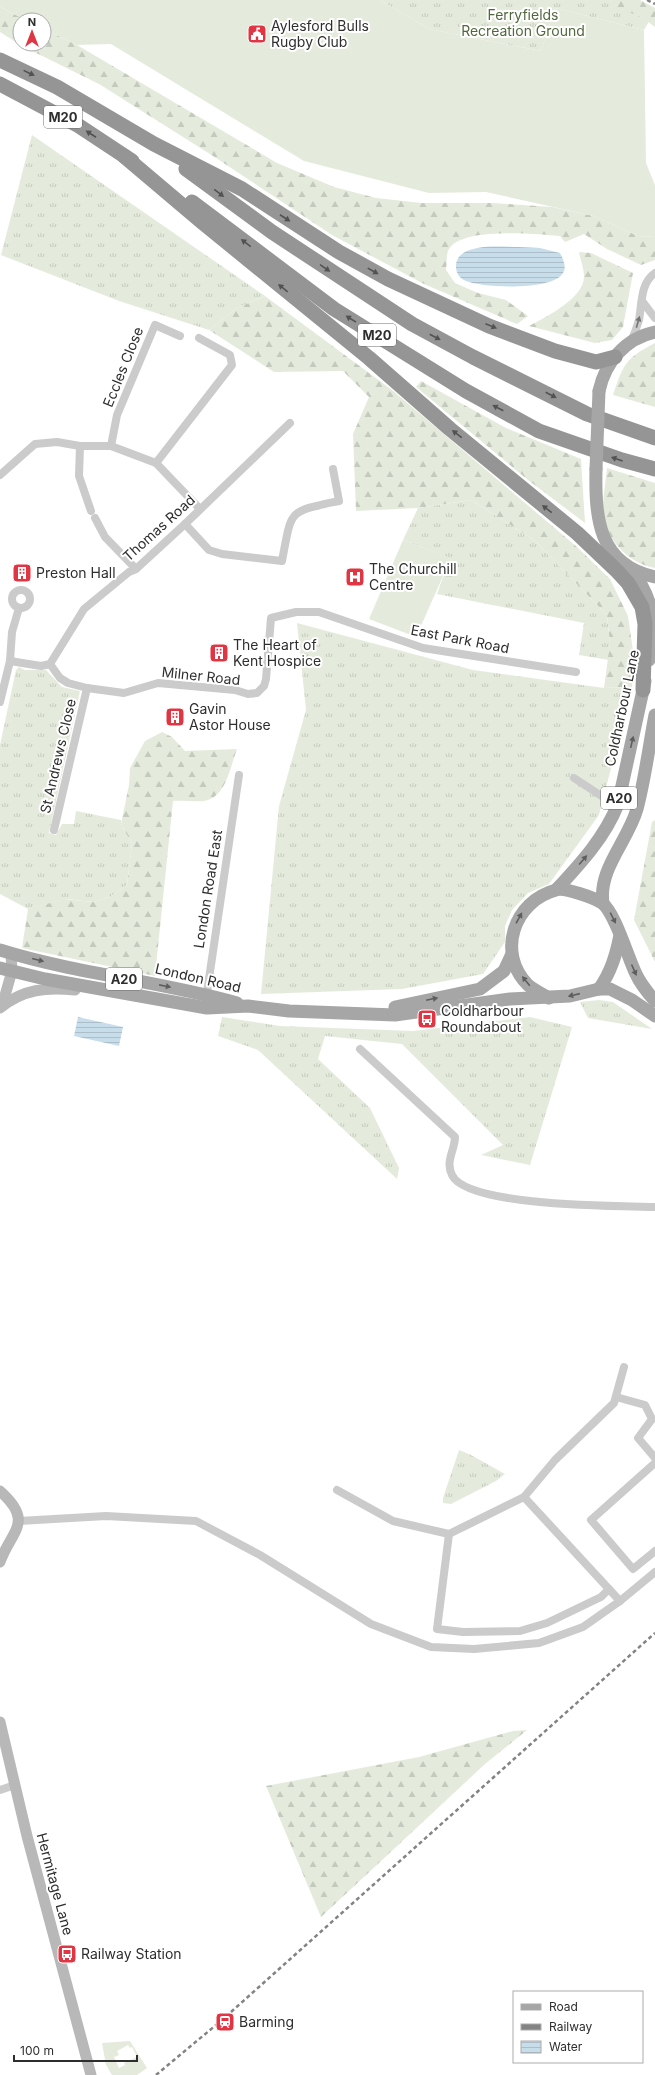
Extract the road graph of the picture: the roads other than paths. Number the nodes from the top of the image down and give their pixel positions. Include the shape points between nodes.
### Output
1 (0, 60) edge
2 (0, 84) edge
3 (154, 144) junction
4 (124, 156) junction
5 (655, 274) edge
6 (642, 301) junction
7 (655, 318) edge
8 (655, 332) edge
9 (180, 336) dead end
10 (199, 338) dead end
11 (631, 342) junction
12 (615, 357) junction
13 (290, 423) dead end
14 (655, 438) edge
15 (80, 446) junction
16 (111, 446) junction
17 (156, 463) junction
18 (332, 469) dead end
19 (655, 469) edge
20 (0, 475) edge
21 (200, 509) junction
22 (185, 524) junction
23 (577, 533) junction
24 (617, 559) junction
25 (630, 568) junction
26 (136, 569) junction
27 (655, 577) edge
28 (19, 608) dead end
29 (296, 612) joint
30 (10, 661) junction
31 (50, 664) junction
32 (576, 672) dead end
33 (87, 688) junction
34 (1, 690) edge
35 (643, 690) junction
36 (0, 702) edge
37 (655, 715) edge
38 (239, 775) dead end
39 (574, 778) dead end
40 (618, 804) junction
41 (54, 830) dead end
42 (558, 889) junction
43 (603, 903) junction
44 (620, 935) junction
45 (6, 952) edge
46 (511, 956) junction
47 (4, 968) edge
48 (599, 989) junction
49 (124, 994) junction
50 (206, 994) junction
51 (549, 998) junction
52 (655, 1001) edge
53 (248, 1006) junction
54 (1, 1007) edge
55 (207, 1008) junction
56 (366, 1014) junction
57 (655, 1016) edge
58 (360, 1049) dead end
59 (655, 1207) edge
60 (624, 1367) dead end
61 (616, 1397) junction
62 (655, 1458) edge
63 (655, 1463) edge
64 (337, 1490) dead end
65 (0, 1492) edge
66 (524, 1497) junction
67 (19, 1521) junction
68 (449, 1534) junction
69 (655, 1551) edge
70 (0, 1562) edge
71 (655, 1572) edge
72 (609, 1589) junction
73 (620, 1601) junction
74 (0, 1722) edge
75 (15, 1785) junction
76 (0, 1790) edge
77 (91, 2075) edge

1 -> 3 highway, M20 via 57,87
4 -> 2 highway, M20 via 79,126
3 -> 12 highway, M20 via 242,189 339,252 388,279 489,326 572,357 596,362
3 -> 14 highway, M20 via 272,232 412,324 587,414
19 -> 4 highway, M20 via 539,430 466,391 334,309 169,185
23 -> 4 highway, M20
5 - 6 street via 650,276
6 - 7 street
11 -> 6 street
8 - 11 main road
9 - 16 street, Eccles Close via 155,325 117,415
10 - 17 street via 230,355 232,365
11 - 12 main road
12 - 24 main road, bridge via 606,371 599,391 595,498 598,523
13 - 21 street, Thomas Road
15 - 16 street
15 - 20 street via 57,442 35,444
15 - 26 street via 79,476 93,515 105,537
16 - 17 street
17 - 21 street
18 - 22 street via 339,501 300,509 292,516 282,561 222,554 209,550
21 - 22 street, Thomas Road
22 - 26 street, Thomas Road
23 - 24 highway, M20
23 - 35 highway, M20 via 628,583 642,607 645,624
24 - 25 main road
25 - 27 main road
25 - 35 main road, Coldharbour Lane / A20 via 646,590 653,616 654,634
26 - 31 street, Thomas Road via 84,610
28 - 30 street via 12,632
29 - 32 street, East Park Road via 319,612 423,648
29 - 33 street, Milner Road via 270,618 266,678 264,686 257,692 248,694 235,690 158,683 124,693
30 - 31 street via 40,666
30 - 34 street
31 - 33 street, Milner Road via 60,678
33 - 41 street, St Andrews Close
34 - 36 street
40 -> 35 main road, Coldharbour Lane / A20
37 - 43 main road, A20 via 637,809 629,831 607,871 602,894
38 - 50 street, London Road East
39 - 40 street via 602,797
42 -> 40 main road, Coldharbour Lane / A20 via 591,851 612,819
42 - 43 main road
46 -> 42 main road via 512,933 517,918 527,905 540,896
43 -> 44 main road
44 - 48 main road via 613,962
44 -> 52 main road via 636,974
45 - 47 main road
45 -> 50 main road, London Road / A20 via 86,971
51 -> 46 main road via 528,985
56 -> 46 main road, London Road / A20 via 480,989 504,970
47 - 49 main road, London Road / A20
47 - 54 main road
48 -> 51 main road
48 - 57 main road via 610,989
49 - 54 main road via 60,988 38,989 17,996
49 - 55 main road, London Road / A20
50 - 53 main road, London Road / A20
50 - 55 street, London Road East
51 - 56 main road, London Road / A20 via 510,1000 395,1015
53 - 55 main road, London Road / A20
53 - 56 main road, London Road / A20 via 289,1011
58 - 59 street via 455,1137 450,1168 452,1176 461,1185 525,1202
60 - 61 street
61 - 62 street via 646,1405 652,1419 638,1438
61 - 66 street via 614,1403 555,1460
63 - 69 street via 591,1520 633,1569
64 - 68 street via 394,1521
65 - 67 main road via 15,1509
66 - 68 street
66 - 72 street
67 - 70 main road via 14,1537
67 - 73 street via 106,1516 196,1521 260,1555 371,1624 432,1646 474,1649 539,1643 583,1627
68 - 72 street via 437,1628 462,1632 520,1631 547,1622 601,1597
71 - 73 street
72 - 73 street
74 - 75 main road, Hermitage Lane
75 - 76 street
75 - 77 main road, Hermitage Lane

